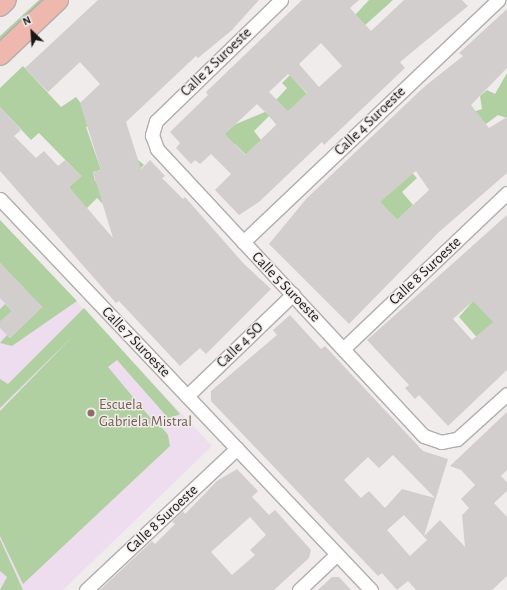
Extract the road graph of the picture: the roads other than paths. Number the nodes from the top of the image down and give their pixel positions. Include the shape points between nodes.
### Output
1 (6, 0) edge
2 (58, 0) edge
3 (281, 0) edge
4 (498, 0) edge
5 (0, 6) edge
6 (0, 54) edge
7 (153, 127) joint
8 (507, 193) edge
9 (0, 199) edge
10 (243, 242) junction
11 (293, 294) junction
12 (344, 348) junction
13 (507, 394) edge
14 (187, 396) junction
15 (237, 448) junction
16 (337, 554) junction
17 (86, 590) edge
18 (299, 590) edge
19 (371, 590) edge

1 - 5 main road
2 - 6 main road
3 - 7 street, Calle 2 Suroeste via 162,113
4 - 10 street, Calle 4 Suroeste
7 - 10 street, Calle 5 Suroeste via 157,149
8 - 12 street, Calle 8 Suroeste
9 - 14 street, Calle 7 Suroeste
10 - 11 street, Calle 5 Suroeste
11 - 12 street, Calle 5 Suroeste
11 - 14 street, Calle 4 SO
12 - 13 street, Calle 5 Suroeste via 432,441 457,439
14 - 15 street, Calle 7 Suroeste
15 - 16 street, Calle 7 Suroeste
15 - 17 street, Calle 8 Suroeste
16 - 18 street
16 - 19 street, Calle 7 Suroeste

